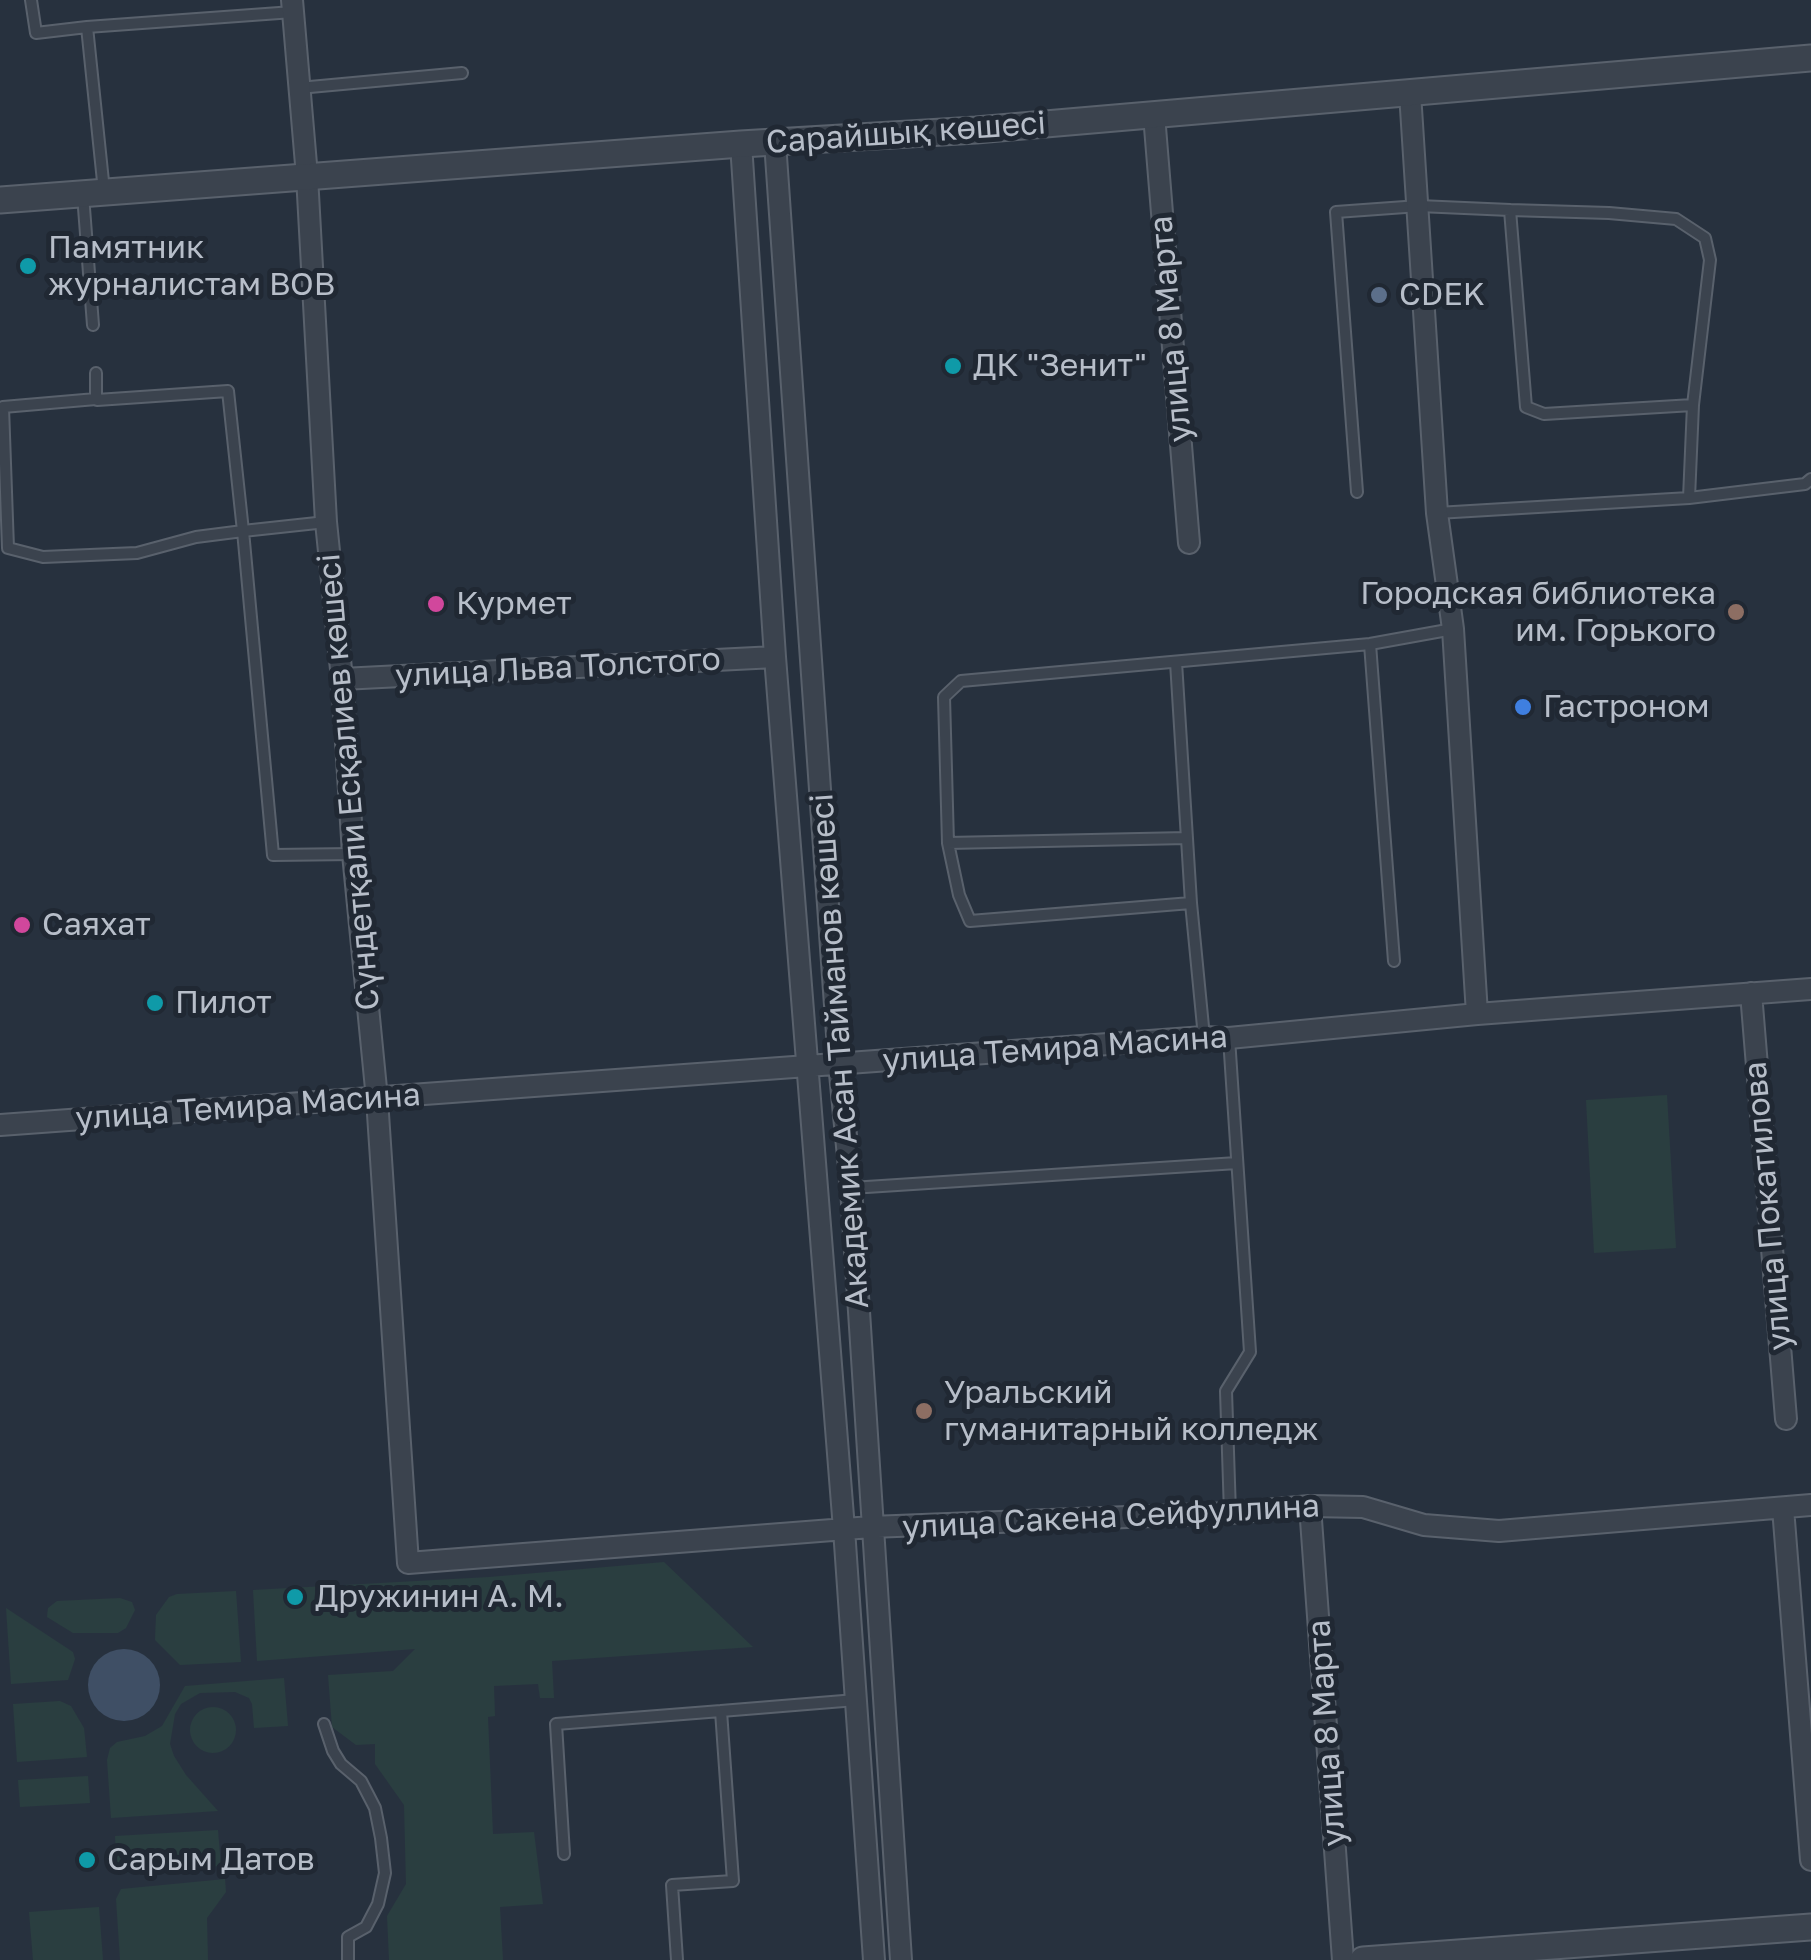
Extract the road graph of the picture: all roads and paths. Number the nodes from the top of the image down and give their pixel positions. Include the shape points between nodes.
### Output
1 (31, 0) edge
2 (293, 6) edge
3 (87, 28) junction
4 (1811, 58) edge
5 (462, 73) dead end
6 (300, 88) junction
7 (1410, 92) junction
8 (1154, 114) junction
9 (776, 142) junction
10 (740, 144) junction
11 (306, 176) junction
12 (93, 193) junction
13 (0, 200) edge
14 (1419, 206) junction
15 (1510, 210) junction
16 (93, 325) dead end
17 (1693, 405) junction
18 (1811, 479) edge
19 (1357, 492) dead end
20 (1689, 498) junction
21 (1436, 513) junction
22 (326, 522) junction
23 (242, 531) junction
24 (1189, 543) dead end
25 (4, 552) edge
26 (1453, 628) junction
27 (1370, 644) junction
28 (775, 657) junction
29 (1176, 662) junction
30 (342, 679) junction
31 (1187, 838) junction
32 (948, 843) junction
33 (352, 854) junction
34 (1192, 903) junction
35 (1394, 961) dead end
36 (1811, 988) edge
37 (1750, 994) junction
38 (1478, 1014) junction
39 (1204, 1036) junction
40 (1229, 1038) junction
41 (839, 1063) junction
42 (807, 1065) junction
43 (377, 1099) junction
44 (0, 1125) edge
45 (1236, 1163) junction
46 (851, 1188) junction
47 (1786, 1419) dead end
48 (1811, 1505) edge
49 (1310, 1506) junction
50 (1783, 1508) junction
51 (1230, 1513) junction
52 (871, 1528) junction
53 (844, 1529) junction
54 (408, 1563) joint
55 (856, 1700) junction
56 (721, 1712) junction
57 (324, 1724) dead end
58 (564, 1854) dead end
59 (1811, 1860) edge
60 (1811, 1927) edge
61 (348, 1960) edge
62 (677, 1960) edge
63 (874, 1960) edge
64 (900, 1960) edge
65 (1344, 1960) edge
66 (1363, 1960) edge

1 - 3 lane via 36,32
2 - 3 lane
2 - 6 street, Сүндетқали Есқалиев көшесі
3 - 12 lane
4 - 7 street, Сарайшық көшесі
5 - 6 lane
6 - 11 street, Сүндетқали Есқалиев көшесі
7 - 8 street, Сарайшық көшесі
7 - 14 street
8 - 9 street, Сарайшық көшесі
8 - 24 street, улица 8 Марта
9 - 10 street, Сарайшық көшесі
9 - 41 street, Академик Асан Тайманов көшесі
10 - 11 street, Сарайшық көшесі
10 - 28 street, Академик Асан Тайманов көшесі
11 - 12 street, Сарайшық көшесі
11 - 22 street, Сүндетқали Есқалиев көшесі
12 - 13 street, Сарайшық көшесі
12 - 16 lane
14 - 15 lane
14 - 19 lane via 1336,212
14 - 21 street
15 - 17 lane via 1526,407 1544,414
15 - 17 lane via 1676,219 1706,238 1710,260
17 - 20 lane
18 - 20 lane
20 - 21 lane
21 - 26 street
22 - 23 lane
22 - 30 street, Сүндетқали Есқалиев көшесі
23 - 25 lane via 137,552
23 - 25 lane via 228,391 97,400 95,367 96,399 4,407
23 - 33 lane via 273,856
26 - 27 lane
26 - 38 street
27 - 29 lane
27 - 35 lane
28 - 30 street, улица Льва Толстого
28 - 42 street, Академик Асан Тайманов көшесі
29 - 31 lane
29 - 32 lane via 961,680 944,697
30 - 33 street, Сүндетқали Есқалиев көшесі
31 - 32 lane
31 - 34 lane
32 - 34 lane via 970,920
33 - 43 street, Сүндетқали Есқалиев көшесі
34 - 39 lane
36 - 37 street, улица Темира Масина
37 - 38 street, улица Темира Масина
37 - 47 street, улица Покатилова
38 - 40 street, улица Темира Масина
39 - 40 street, улица Темира Масина
39 - 41 street, улица Темира Масина
40 - 45 lane
41 - 42 street, улица Темира Масина
41 - 46 street, Академик Асан Тайманов көшесі
42 - 43 street, улица Темира Масина
42 - 53 street, Академик Асан Тайманов көшесі
43 - 44 street, улица Темира Масина
43 - 54 street, Сүндетқали Есқалиев көшесі
45 - 46 lane
45 - 51 lane via 1250,1352 1226,1392
46 - 52 street, Академик Асан Тайманов көшесі
48 - 50 street, улица Сакена Сейфуллина
49 - 50 street, улица Сакена Сейфуллина via 1499,1531
49 - 51 street, улица Сакена Сейфуллина
49 - 65 street, улица 8 Марта
50 - 59 street
51 - 52 street, улица Сакена Сейфуллина
52 - 53 street, улица Сакена Сейфуллина
52 - 64 street, Академик Асан Тайманов көшесі
53 - 54 street, улица Сакена Сейфуллина
53 - 55 street, Академик Асан Тайманов көшесі
55 - 56 lane
55 - 63 street, Академик Асан Тайманов көшесі
56 - 58 lane via 556,1724
56 - 62 lane via 733,1880 672,1885
57 - 61 lane via 333,1751 375,1808 382,1838 385,1873 378,1904 366,1927 348,1937
60 - 66 street

